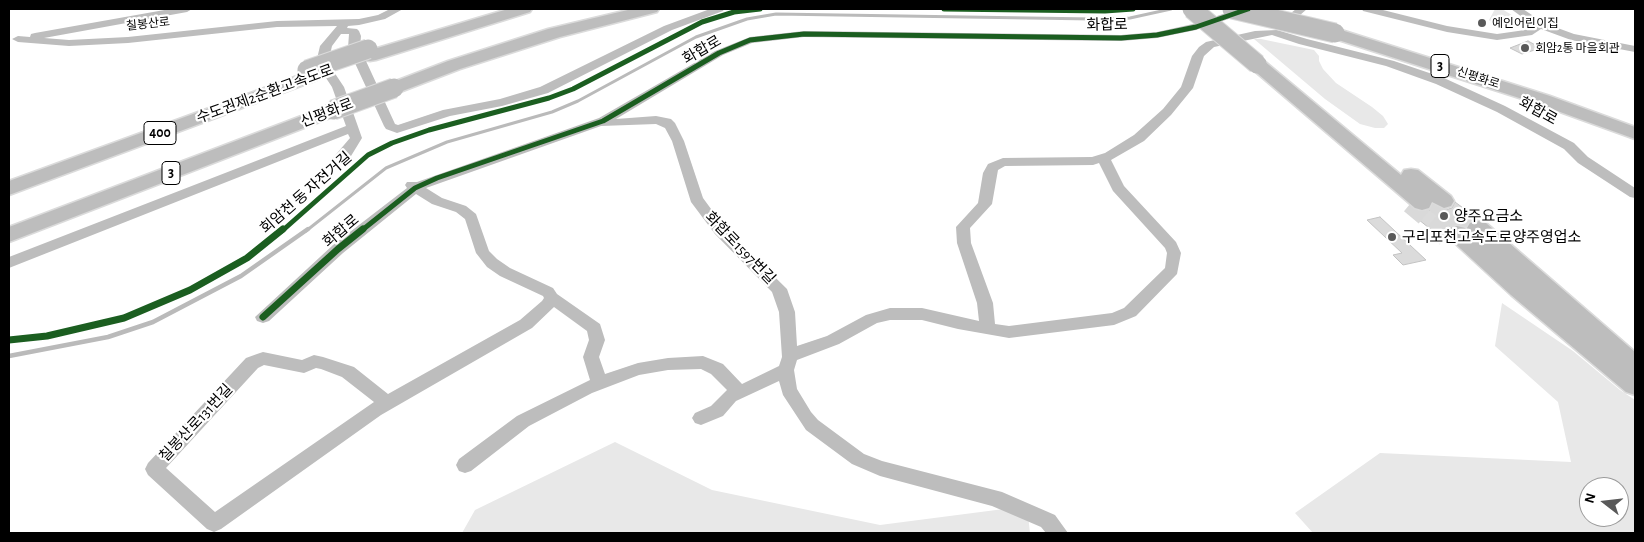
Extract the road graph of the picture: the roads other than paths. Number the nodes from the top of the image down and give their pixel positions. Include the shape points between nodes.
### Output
1 (155, 9) edge
2 (187, 9) edge
3 (398, 9) edge
4 (498, 9) edge
5 (524, 9) edge
6 (607, 9) edge
7 (651, 9) edge
8 (719, 9) edge
9 (1192, 9) edge
10 (1203, 9) edge
11 (1232, 9) edge
12 (1248, 9) edge
13 (1281, 9) edge
14 (1302, 9) edge
15 (1367, 9) edge
16 (1516, 9) edge
17 (116, 12) edge
18 (1540, 24) junction
19 (340, 27) junction
20 (1339, 29) junction
21 (1273, 32) junction
22 (12, 38) edge
23 (1635, 49) edge
24 (369, 52) junction
25 (1261, 62) junction
26 (309, 73) junction
27 (393, 82) junction
28 (332, 105) junction
29 (1635, 120) edge
30 (600, 122) junction
31 (353, 128) junction
32 (1635, 133) edge
33 (339, 159) dead end
34 (1104, 159) junction
35 (9, 176) edge
36 (413, 186) junction
37 (9, 188) edge
38 (1635, 194) edge
39 (9, 221) edge
40 (9, 235) edge
41 (9, 263) edge
42 (552, 298) junction
43 (263, 317) dead end
44 (988, 329) junction
45 (788, 364) junction
46 (1635, 367) edge
47 (599, 383) junction
48 (1635, 385) edge
49 (738, 391) junction
50 (387, 402) junction
51 (701, 418) dead end
52 (465, 465) dead end
53 (1058, 533) edge

1 - 17 street
2 - 22 street
3 - 19 street, 칠봉산로
4 - 24 highway, 수도권제2순환고속도로 / 400
5 - 24 highway, 수도권제2순환고속도로 / 400
6 - 27 highway, 신평화로 / 3 via 462,52
7 - 27 highway, 신평화로 / 3 via 554,33
8 - 19 street via 668,28 544,90 396,129 390,126 354,48 354,31
9 - 25 highway, bridge
10 - 25 highway
11 - 20 highway, 신평화로 / 3, bridge
12 - 30 street, 화합로 via 1196,27 1121,38 804,34 750,40 719,53
13 - 20 highway, 신평화로 / 3
14 - 21 street
15 - 18 street via 1462,33 1498,37 1528,33
16 - 18 street
17 - 22 street
18 - 23 street via 1578,39
19 - 22 street, 칠봉산로 via 277,24 69,43
19 - 31 street via 326,46 322,63 338,88
20 - 29 highway, 신평화로 / 3 via 1467,61
20 - 32 highway, 신평화로 / 3
21 - 34 street via 1210,44 1203,49 1187,88 1167,112 1139,138
21 - 38 street, 화합로 via 1390,63 1440,81 1569,146 1583,160
24 - 26 highway, 수도권제2순환고속도로 / 400
25 - 25 highway via 1299,99 1427,201 1363,134
26 - 35 highway, 수도권제2순환고속도로 / 400
26 - 37 highway, 수도권제2순환고속도로 / 400
27 - 28 highway, 신평화로 / 3, bridge
28 - 39 highway, 신평화로 / 3
28 - 40 highway, 신평화로 / 3
30 - 36 street, 화합로
30 - 45 street, 화합로1597번길 via 656,120 671,126 696,200 720,231 779,289 787,312
31 - 33 street via 356,138
31 - 41 street
34 - 44 street via 1003,162 993,168 986,204 963,227 964,243 984,303
34 - 44 street via 1118,188 1170,246 1174,256 1172,270 1130,312 1114,319 1019,332
36 - 42 street via 472,217 478,241 492,263 544,288
36 - 43 street, 화합로
42 - 47 street via 594,328 597,340 591,357
42 - 50 street, 칠봉산로131번길 via 526,324
44 - 45 street via 922,314 895,313 872,319 833,340 808,348
45 - 49 street via 762,383
45 - 53 street, 화합로1597번길 via 788,390 805,417 858,459 880,468 995,498 1048,521
46 - 48 highway via 1462,231 1519,289
47 - 49 street via 638,369 694,362 710,365
47 - 52 street via 523,422
49 - 51 street via 717,410
50 - 50 street, 칠봉산로131번길 via 214,523 154,468 252,363 263,358 304,367 314,361 323,363 348,372

